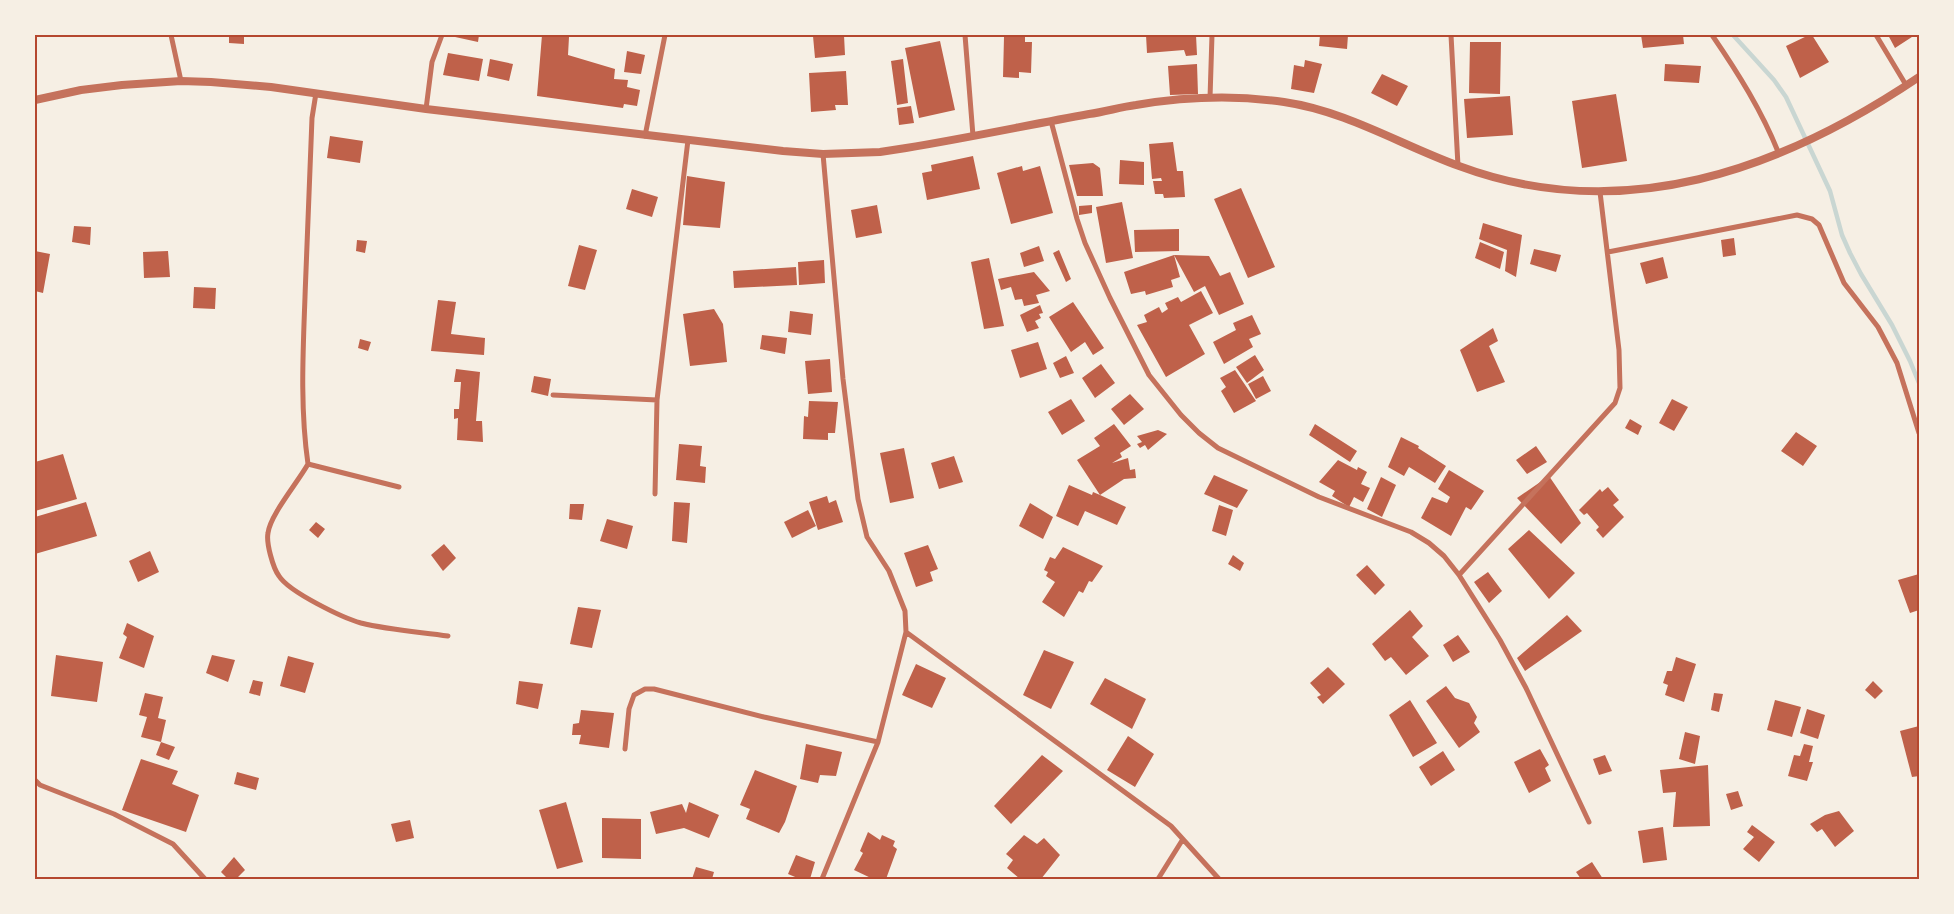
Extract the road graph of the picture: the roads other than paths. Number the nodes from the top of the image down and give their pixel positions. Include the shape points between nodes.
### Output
1 (171, 35) edge
2 (442, 35) edge
3 (664, 35) edge
4 (965, 35) edge
5 (1212, 35) edge
6 (1451, 35) edge
7 (1712, 35) edge
8 (1876, 35) edge
9 (1919, 76) edge
10 (181, 81) junction
11 (1906, 85) junction
12 (316, 93) junction
13 (1210, 98) junction
14 (35, 100) edge
15 (426, 109) junction
16 (1051, 121) junction
17 (645, 136) junction
18 (973, 136) junction
19 (688, 140) junction
20 (823, 154) junction
21 (1778, 154) junction
22 (1458, 166) junction
23 (1600, 192) junction
24 (1608, 252) junction
25 (553, 395) dead end
26 (657, 400) junction
27 (1919, 433) edge
28 (308, 464) junction
29 (399, 487) dead end
30 (655, 494) dead end
31 (1458, 575) junction
32 (906, 632) junction
33 (448, 636) dead end
34 (878, 742) junction
35 (625, 749) dead end
36 (35, 780) edge
37 (1589, 822) dead end
38 (1183, 839) junction
39 (205, 879) edge
40 (822, 879) edge
41 (1158, 879) edge
42 (1219, 879) edge

1 - 10 street
2 - 15 street via 432,62
3 - 17 street
4 - 18 street
5 - 13 street
6 - 22 street
7 - 21 street via 1768,125
8 - 11 street
9 - 11 street
10 - 12 street
10 - 14 street via 81,90
11 - 21 street via 1819,137
12 - 15 street
12 - 28 street via 312,118 304,328 303,406
13 - 16 street via 1137,105
13 - 22 street via 1286,102 1317,110
15 - 17 street
16 - 18 street
16 - 31 street via 1085,243 1149,375 1181,415 1218,448 1319,497 1411,532 1444,556
17 - 19 street
18 - 20 street via 880,152
19 - 20 street
19 - 26 street
20 - 32 street via 844,388 858,500 867,537 889,570 904,611
21 - 23 street via 1717,176 1632,191
22 - 23 street via 1520,183
23 - 24 street
24 - 27 street via 1790,216 1812,219 1819,225 1844,283 1878,327 1897,363
24 - 31 street via 1620,350 1620,388 1615,403
25 - 26 street
26 - 30 street
28 - 29 street
28 - 33 street via 272,519 267,533 280,577 304,596 361,623
31 - 37 street via 1526,688
32 - 34 street
32 - 38 street via 1171,826
34 - 35 street via 654,688 634,695 629,709
34 - 40 street
36 - 39 street via 173,844
38 - 41 street
38 - 42 street

